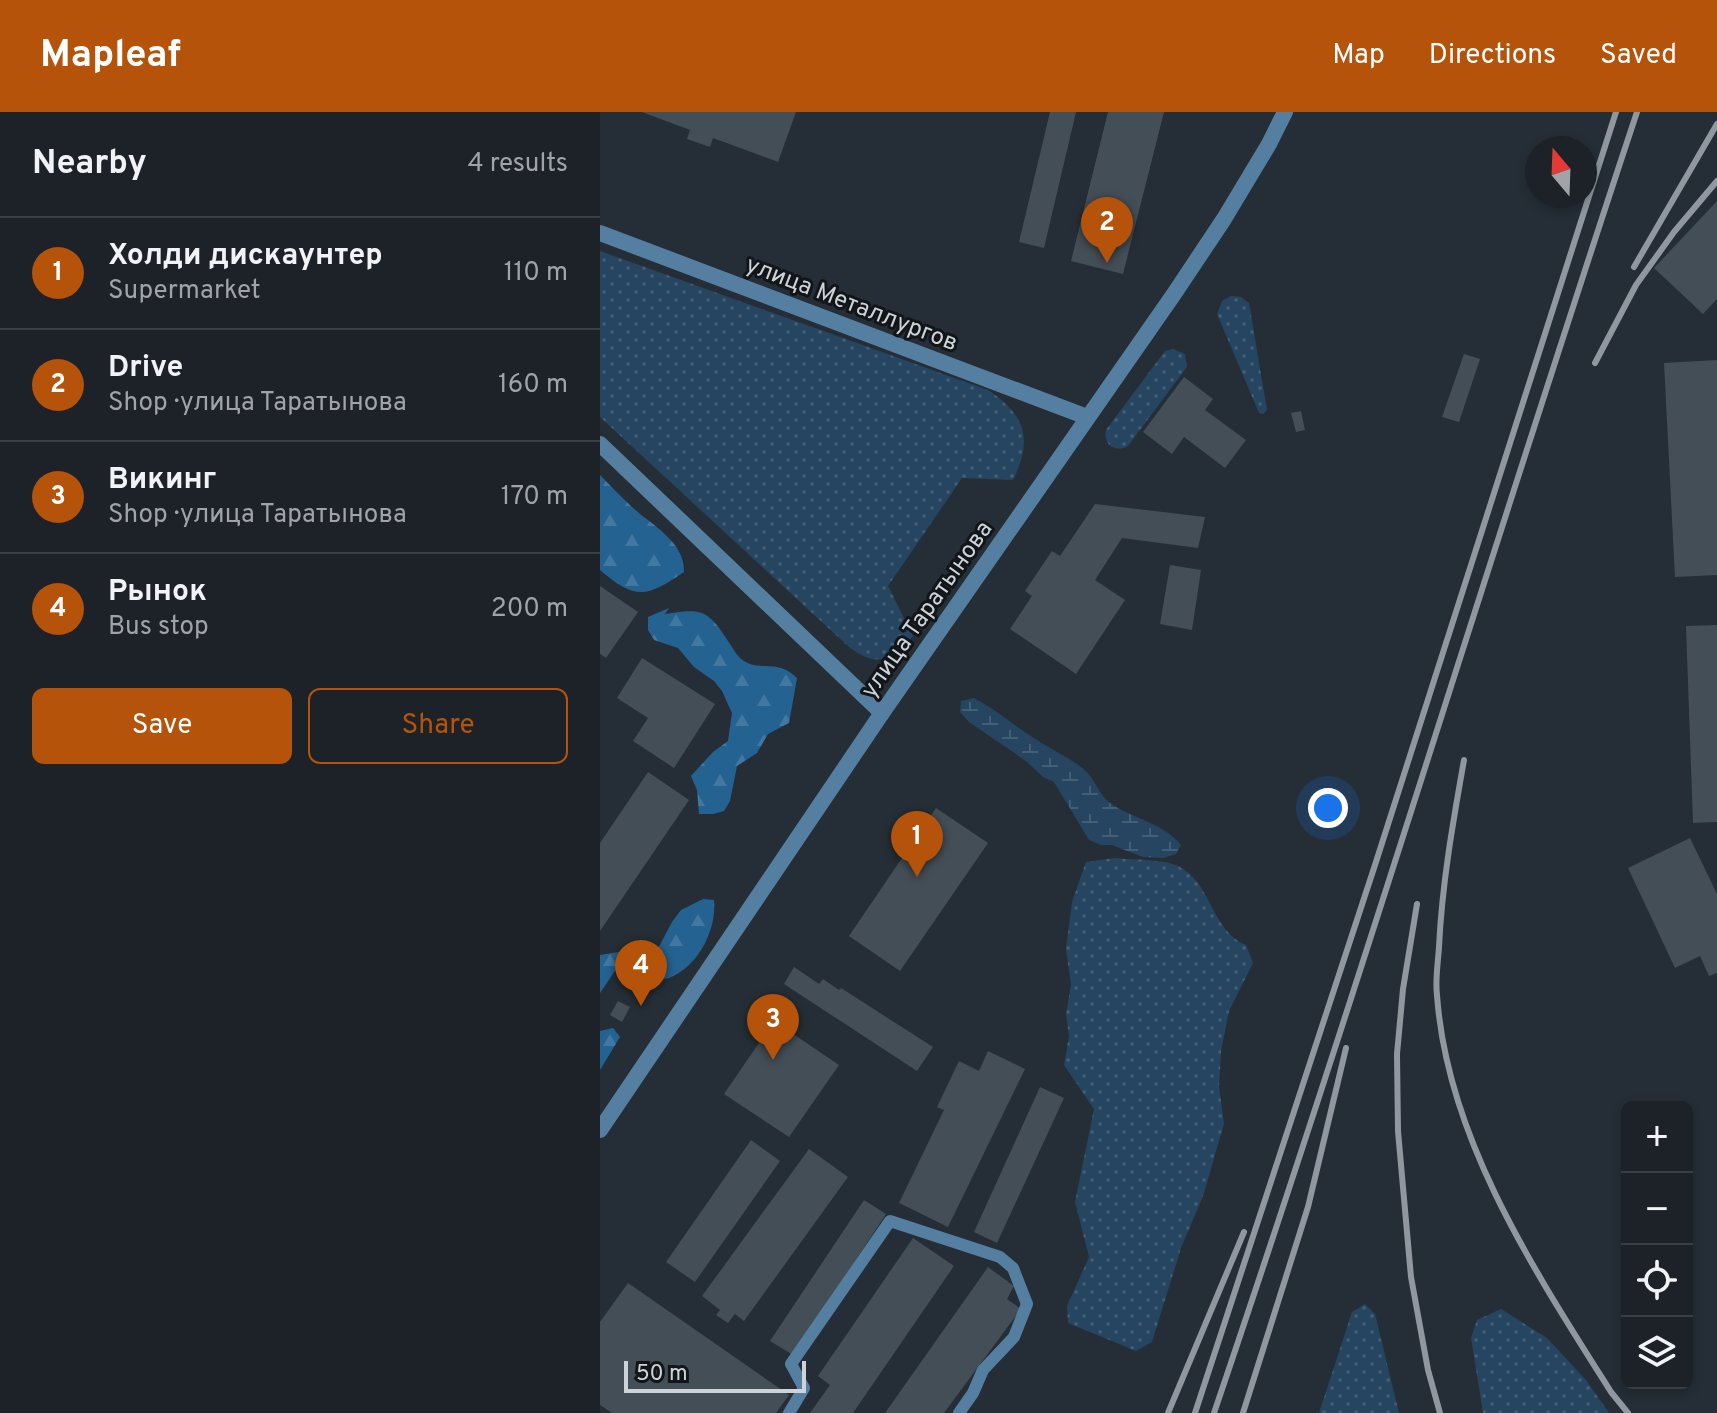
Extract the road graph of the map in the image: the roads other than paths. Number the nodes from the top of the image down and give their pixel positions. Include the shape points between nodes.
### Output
1 (1285, 112) edge
2 (600, 233) edge
3 (1087, 417) junction
4 (600, 444) edge
5 (882, 713) junction
6 (600, 1130) edge
7 (789, 1413) edge
8 (959, 1413) edge

1 - 3 street, улица Таратынова via 1224,219
2 - 3 street, улица Металлургов
3 - 5 street, улица Таратынова
4 - 5 street
5 - 6 street, улица Таратынова
7 - 8 lane via 804,1388 791,1364 890,1221 1000,1257 1013,1268 1027,1304 1014,1337 983,1370

